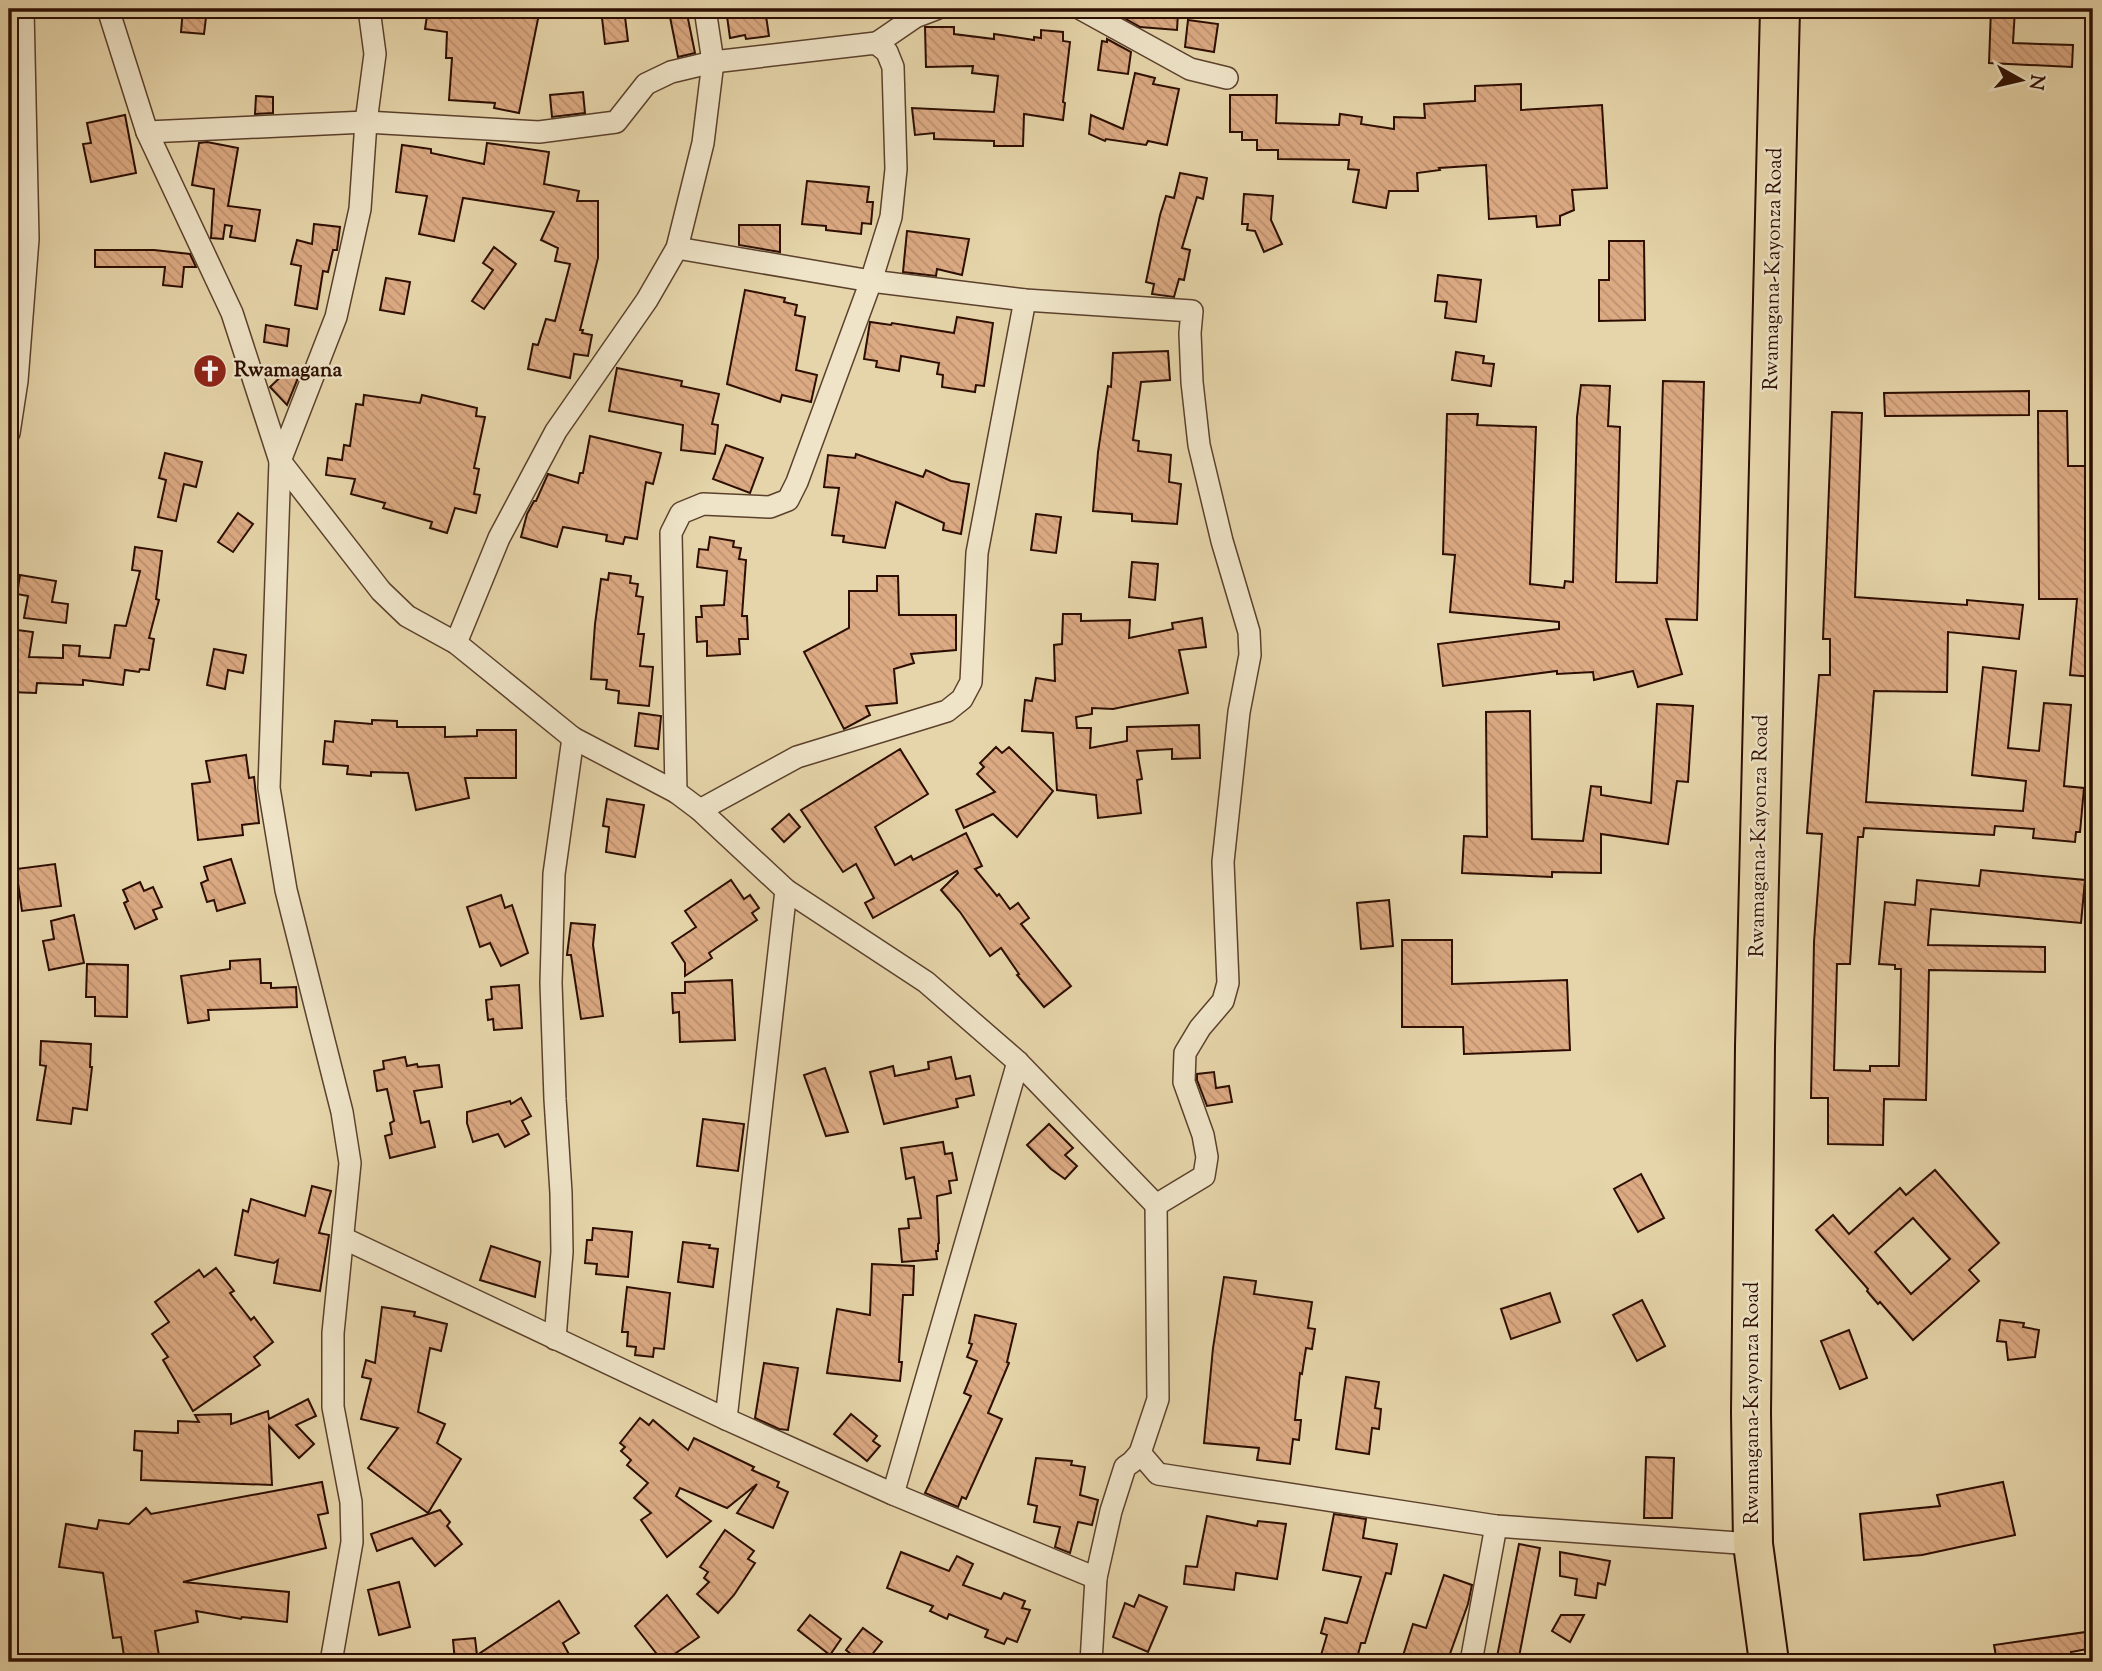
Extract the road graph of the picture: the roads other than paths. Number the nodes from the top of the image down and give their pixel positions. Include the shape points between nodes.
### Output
1 (23, 9) edge
2 (108, 9) edge
3 (369, 9) edge
4 (705, 9) edge
5 (936, 9) edge
6 (1081, 9) edge
7 (1780, 9) edge
8 (877, 43) junction
9 (713, 62) junction
10 (1227, 78) dead end
11 (366, 122) junction
12 (147, 132) junction
13 (677, 248) junction
14 (871, 281) junction
15 (1025, 300) junction
16 (9, 433) edge
17 (280, 461) junction
18 (456, 643) junction
19 (573, 738) junction
20 (676, 792) junction
21 (700, 810) junction
22 (786, 890) junction
23 (1018, 1062) junction
24 (1156, 1205) junction
25 (343, 1238) junction
26 (555, 1339) junction
27 (726, 1419) junction
28 (1140, 1453) junction
29 (893, 1494) junction
30 (1496, 1526) junction
31 (1753, 1544) junction
32 (1097, 1578) junction
33 (331, 1662) edge
34 (1091, 1662) edge
35 (1471, 1662) edge
36 (1769, 1662) edge

1 - 16 street via 28,239 18,381
2 - 12 street
3 - 11 street via 375,54
4 - 9 street
5 - 8 street via 915,17
6 - 10 street via 1190,69
7 - 31 highway, Rwamagana-Kayonza Road via 1755,1046
8 - 9 street
8 - 14 street via 893,67 896,169 891,217
9 - 11 street via 671,72 646,84 616,122 539,132
9 - 13 street via 703,144
11 - 12 street
11 - 17 street via 360,209 335,317
12 - 17 street via 232,313
13 - 14 street
13 - 18 street via 647,300 556,430 499,538
14 - 15 street
14 - 20 street via 788,500 770,507 703,504 681,513 671,533
15 - 21 street via 983,514 977,553 974,663 962,699 947,711 797,757
15 - 24 street via 1192,311 1192,382 1199,445 1249,632 1250,655 1239,712 1223,862 1228,983 1223,1001 1185,1053 1184,1082 1207,1157 1204,1176
17 - 18 street via 382,591 407,616
17 - 25 street via 269,788 286,890 342,1112 350,1163
18 - 19 street
19 - 20 street
19 - 26 street via 554,874 551,982 562,1193
20 - 21 street
21 - 22 street
22 - 23 street via 926,982
22 - 27 street
23 - 24 street
23 - 29 street
24 - 28 street via 1158,1399
25 - 26 street
25 - 33 street via 333,1333 333,1407 351,1502 352,1542
26 - 27 street
27 - 29 street
28 - 30 street via 1158,1474
28 - 32 street via 1125,1467
29 - 32 street
30 - 31 street
30 - 35 street
31 - 36 highway, Rwamagana-Kayonza Road
32 - 34 street

